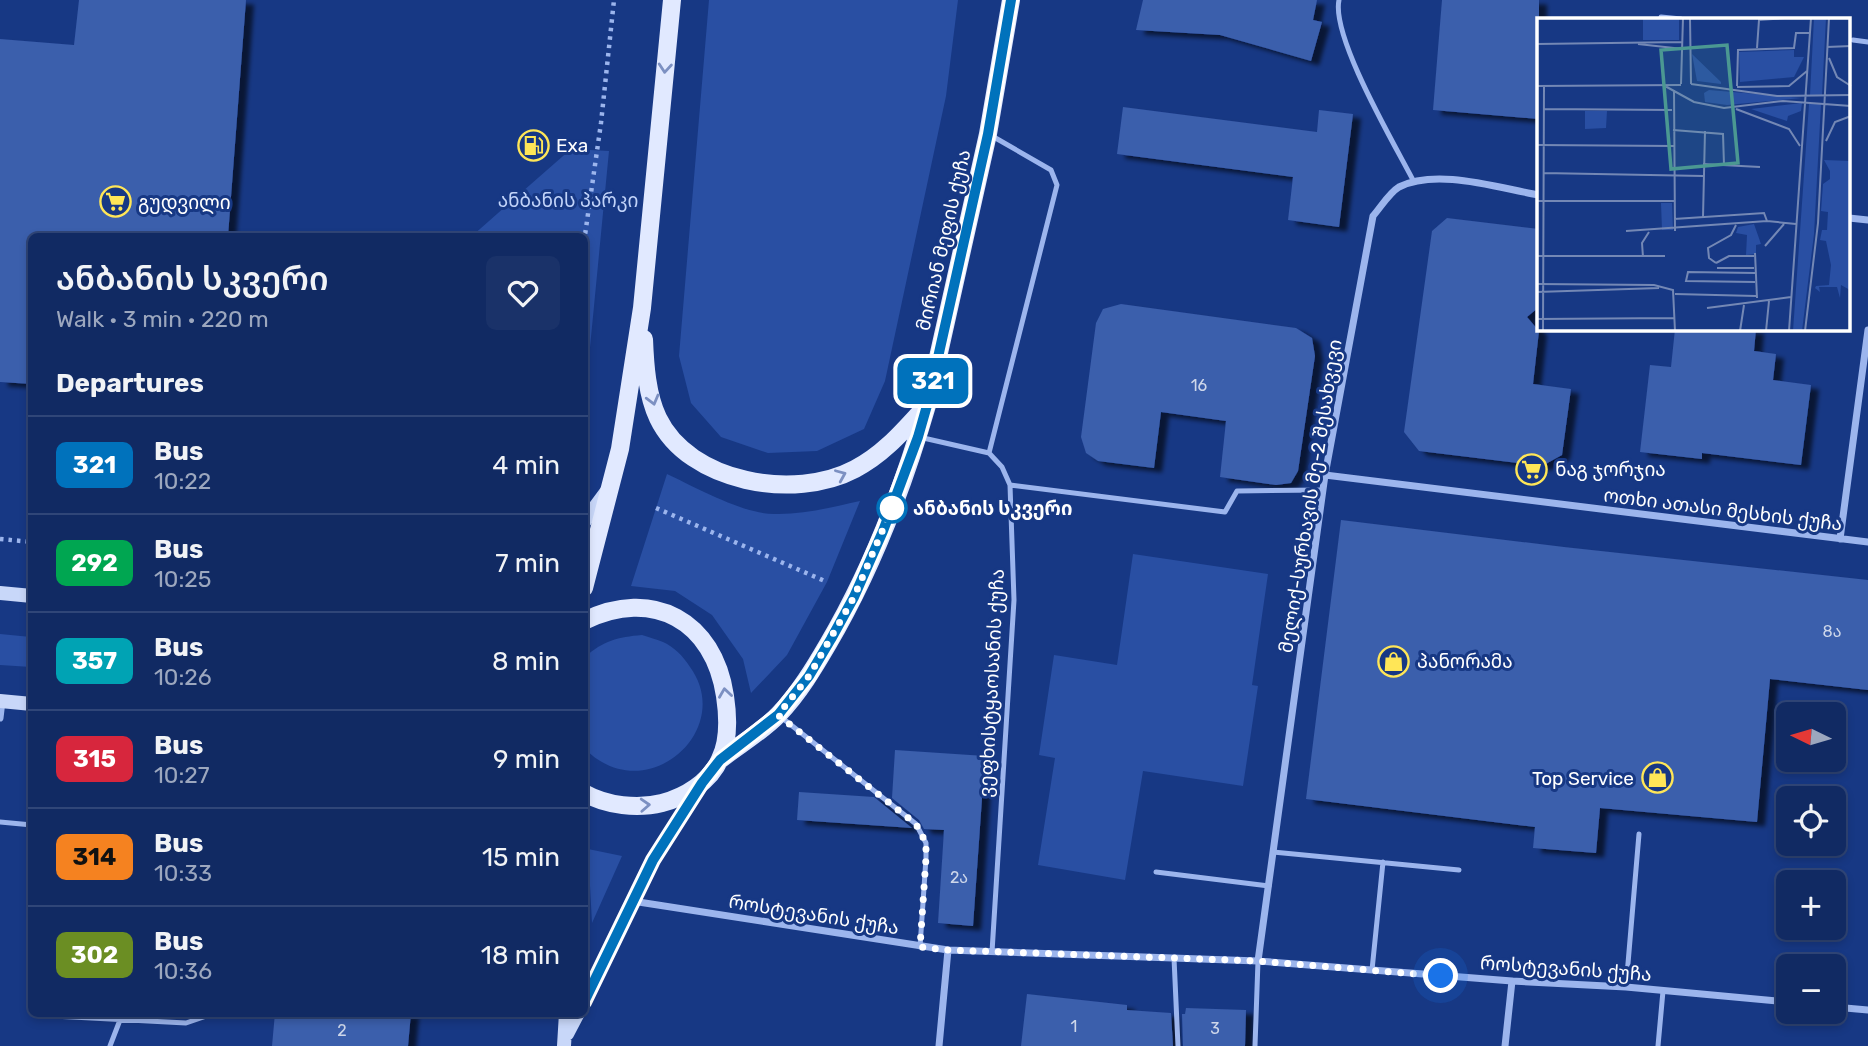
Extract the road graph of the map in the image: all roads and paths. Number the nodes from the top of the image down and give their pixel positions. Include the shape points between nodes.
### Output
1 (614, 0) edge
2 (672, 0) edge
3 (1011, 0) edge
4 (1339, 0) edge
5 (1661, 17) dead end
6 (1671, 18) edge
7 (1853, 40) dead end
8 (1868, 42) edge
9 (988, 134) junction
10 (1414, 182) junction
11 (1537, 195) edge
12 (1850, 218) edge
13 (1868, 220) edge
14 (585, 233) edge
15 (642, 308) junction
16 (1868, 330) edge
17 (928, 402) junction
18 (918, 437) junction
19 (989, 453) junction
20 (1325, 475) junction
21 (1010, 485) junction
22 (610, 487) junction
23 (1323, 490) junction
24 (656, 508) dead end
25 (588, 517) edge
26 (0, 539) edge
27 (1840, 539) junction
28 (28, 542) edge
29 (1868, 542) edge
30 (588, 572) edge
31 (827, 582) dead end
32 (0, 593) edge
33 (28, 596) edge
34 (588, 619) edge
35 (1, 701) edge
36 (28, 704) edge
37 (778, 715) junction
38 (0, 718) edge
39 (720, 760) junction
40 (702, 783) junction
41 (588, 794) edge
42 (0, 822) edge
43 (28, 825) edge
44 (1639, 834) dead end
45 (1273, 852) junction
46 (1383, 862) junction
47 (1459, 870) dead end
48 (1156, 873) dead end
49 (1269, 886) junction
50 (632, 900) junction
51 (920, 947) junction
52 (948, 950) junction
53 (992, 952) junction
54 (1174, 958) junction
55 (1258, 961) junction
56 (1372, 970) junction
57 (1511, 981) junction
58 (1626, 987) junction
59 (1662, 991) junction
60 (588, 995) edge
61 (1776, 1001) edge
62 (1846, 1008) edge
63 (1868, 1010) edge
64 (70, 1017) edge
65 (204, 1017) edge
66 (566, 1017) edge
67 (576, 1017) edge
68 (120, 1020) junction
69 (564, 1042) edge
70 (110, 1046) edge
71 (939, 1046) edge
72 (1178, 1046) edge
73 (1255, 1046) edge
74 (1505, 1046) edge
75 (1658, 1046) edge

1 - 14 path
2 -> 15 main road
3 - 9 main road, მირიან მეფის ქუჩა
4 - 10 lane via 1347,51
5 - 6 lane
7 - 8 lane
9 - 17 main road, მირიან მეფის ქუჩა
9 - 19 lane via 1051,170 1057,185
10 - 11 street, მელიქ-სურხავის მე-2 შესახვევი via 1442,178
10 - 20 street, მელიქ-სურხავის მე-2 შესახვევი via 1396,189 1373,216
12 - 13 street
15 -> 17 main road via 651,399 658,418 684,450 741,479 796,486 835,478 892,443
15 - 22 main road
16 - 27 street
17 - 18 main road, მირიან მეფის ქუჩა
18 - 19 lane
18 - 37 main road, მირიან მეფის ქუჩა via 854,597 809,676
19 - 21 lane
20 - 23 street, მელიქ-სურხავის მე-2 შესახვევი
20 - 27 street, ოთხი ათასი მესხის ქუჩა
21 - 23 lane via 1225,512 1237,491
21 - 53 lane, ვეფხისტყაოსანის ქუჩა via 1014,600
22 - 25 main road
22 - 30 main road
23 - 45 street, მელიქ-სურხავის მე-2 შესახვევი
24 - 31 path
26 - 28 path
27 - 29 street, ოთხი ათასი მესხის ქუჩა
32 - 33 main road
39 -> 34 main road via 727,711 722,675 711,648 693,628 672,615 651,610 626,608
35 - 36 main road
35 - 38 street
37 - 39 main road, მირიან მეფის ქუჩა
37 - 51 lane via 916,824 926,843
39 - 40 main road
41 -> 40 main road via 619,805 649,806 677,799
40 - 50 main road
42 - 43 lane
44 - 58 lane
45 - 46 lane
45 - 49 street, მელიქ-სურხავის მე-2 შესახვევი
46 - 47 lane
46 - 56 lane
48 - 49 lane
49 - 55 street, მელიქ-სურხავის მე-2 შესახვევი
50 - 51 street, როსტევანის ქუჩა
50 - 60 main road
51 - 52 street, როსტევანის ქუჩა
52 - 53 street, როსტევანის ქუჩა
52 - 71 street
53 - 54 street, როსტევანის ქუჩა
54 - 55 street, როსტევანის ქუჩა
54 - 72 lane
55 - 56 street, როსტევანის ქუჩა
55 - 73 lane
56 - 57 street, როსტევანის ქუჩა
57 - 58 street, როსტევანის ქუჩა
57 - 74 street
58 - 59 street, როსტევანის ქუჩა
59 - 61 street, როსტევანის ქუჩა
59 - 75 lane
62 - 63 street
64 - 68 lane
65 - 68 lane via 186,1024
66 - 69 main road
67 - 69 main road
68 - 70 lane

